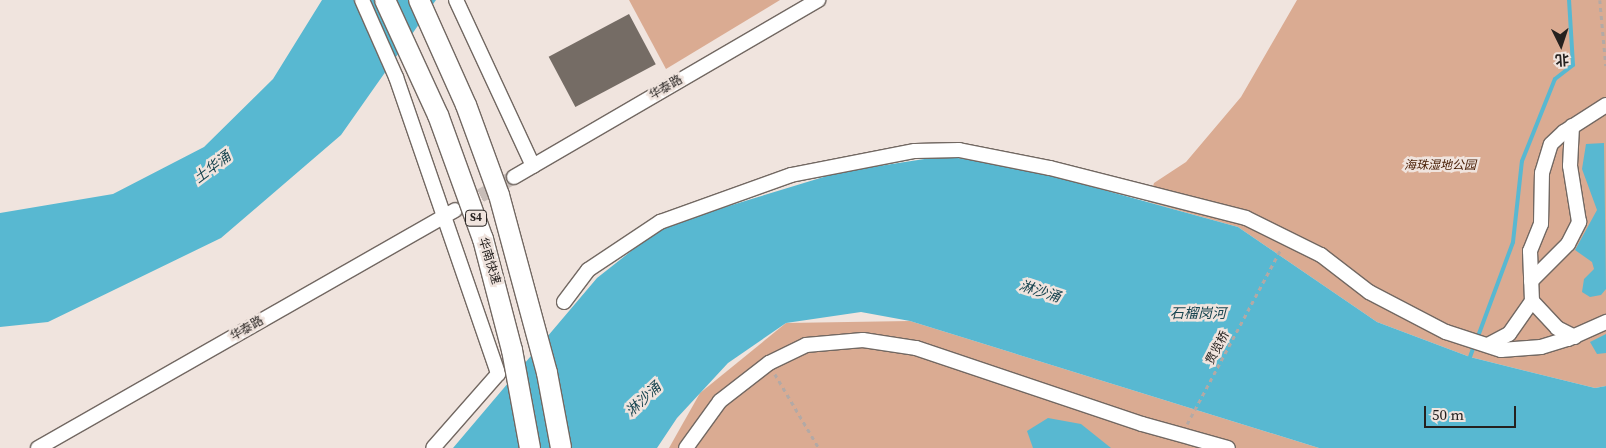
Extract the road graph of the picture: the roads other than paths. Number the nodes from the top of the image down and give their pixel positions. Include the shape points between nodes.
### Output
1 (362, 0) edge
2 (386, 0) edge
3 (419, 0) edge
4 (456, 0) edge
5 (818, 0) edge
6 (1606, 105) edge
7 (1572, 126) junction
8 (533, 166) junction
9 (514, 177) tunnel mouth
10 (455, 210) tunnel mouth
11 (442, 217) junction
12 (1531, 281) junction
13 (1532, 301) junction
14 (564, 302) dead end
15 (1606, 322) edge
16 (1575, 336) junction
17 (1480, 343) junction
18 (38, 448) edge
19 (433, 448) edge
20 (530, 448) edge
21 (560, 448) edge
22 (686, 448) edge
23 (1228, 448) edge

1 - 11 street via 396,77
2 - 20 highway, 华南快速 / S4, bridge via 438,115 483,239 512,350
3 - 21 highway, S4, bridge via 466,105 507,220 547,373
4 - 8 street
5 - 8 street, 华泰路
6 - 7 street
7 - 12 street via 1551,144 1544,158 1541,224 1530,251
7 - 12 street via 1570,166 1578,222 1568,244
8 - 9 street, 华泰路
10 - 11 street, 华泰路
11 - 18 street, 华泰路
11 - 19 street via 498,374
12 - 13 street
13 - 16 street via 1557,328
13 - 17 street via 1509,334
14 - 17 street via 588,270 660,222 791,175 915,151 959,150 1050,168 1246,218 1321,255 1369,292 1446,332
15 - 16 street
16 - 17 street via 1541,347 1501,350
22 - 23 street via 720,402 768,363 806,346 863,340 916,348 1142,424

